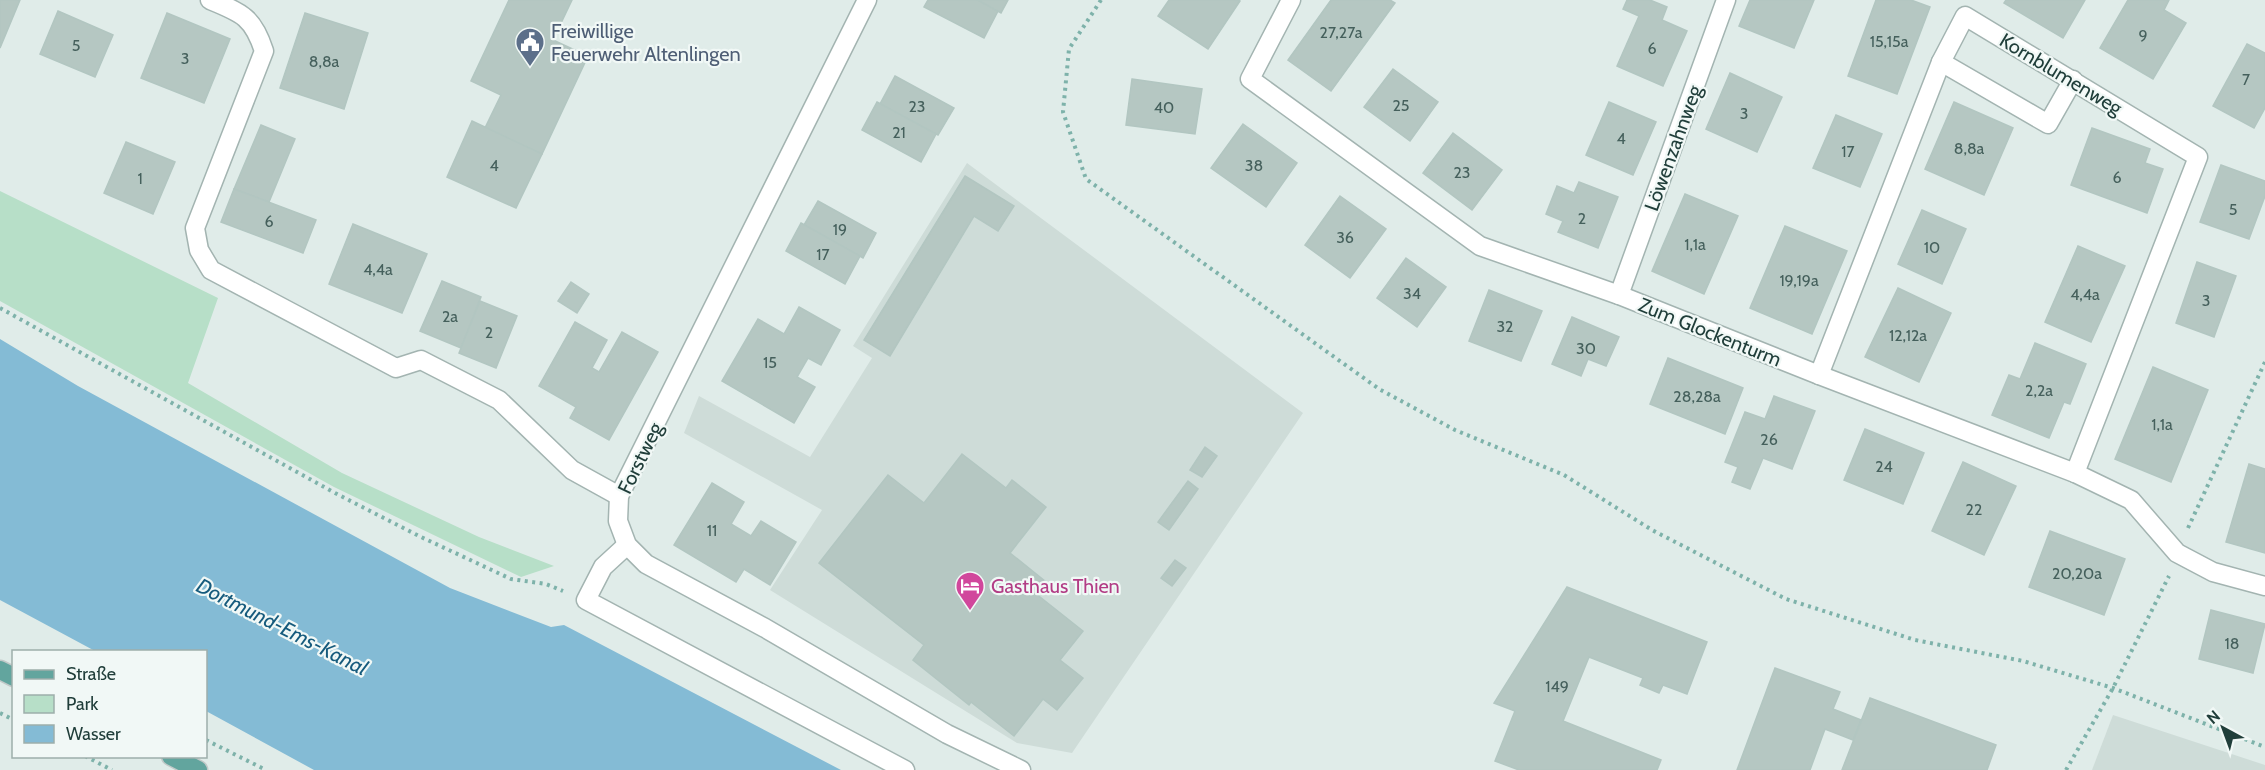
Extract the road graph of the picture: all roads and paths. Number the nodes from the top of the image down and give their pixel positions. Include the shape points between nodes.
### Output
1 (210, 0) edge
2 (867, 0) edge
3 (1101, 0) edge
4 (1291, 0) edge
5 (1726, 0) edge
6 (1941, 62) junction
7 (2073, 80) junction
8 (1619, 295) junction
9 (0, 308) edge
10 (1819, 375) junction
11 (2075, 473) junction
12 (619, 496) junction
13 (627, 545) junction
14 (2265, 586) edge
15 (586, 600) junction
16 (207, 740) edge
17 (2265, 747) edge
18 (90, 758) edge
19 (175, 758) edge
20 (112, 770) edge
21 (198, 770) edge
22 (266, 770) edge
23 (905, 770) edge
24 (1021, 770) edge

1 - 12 street via 240,13 257,29 264,51 195,228 200,250 211,270 396,368 421,360 499,400 572,470
2 - 12 street, Forstweg
3 - 17 path via 1069,49 1063,112 1086,179 1379,389 1455,430 1564,475 1652,530 1786,599 1915,640 2024,661 2113,688
4 - 8 street, Zum Glockenturm via 1250,79 1480,246
5 - 8 street, Löwenzahnweg
6 - 7 street via 2048,124
6 - 7 street, Kornblumenweg via 1965,16
6 - 10 street, Kornblumenweg
7 - 11 street, Kornblumenweg via 2198,157
8 - 10 street, Zum Glockenturm
9 - 15 path via 421,537 511,579 546,584
10 - 11 street, Zum Glockenturm
11 - 14 street, Zum Glockenturm via 2131,500 2177,553 2212,572
12 - 13 street, Forstweg via 618,521
13 - 15 street via 603,567
13 - 24 street, Forstweg via 646,564 947,734
15 - 23 street
16 - 22 path
18 - 20 path
19 - 21 main road

